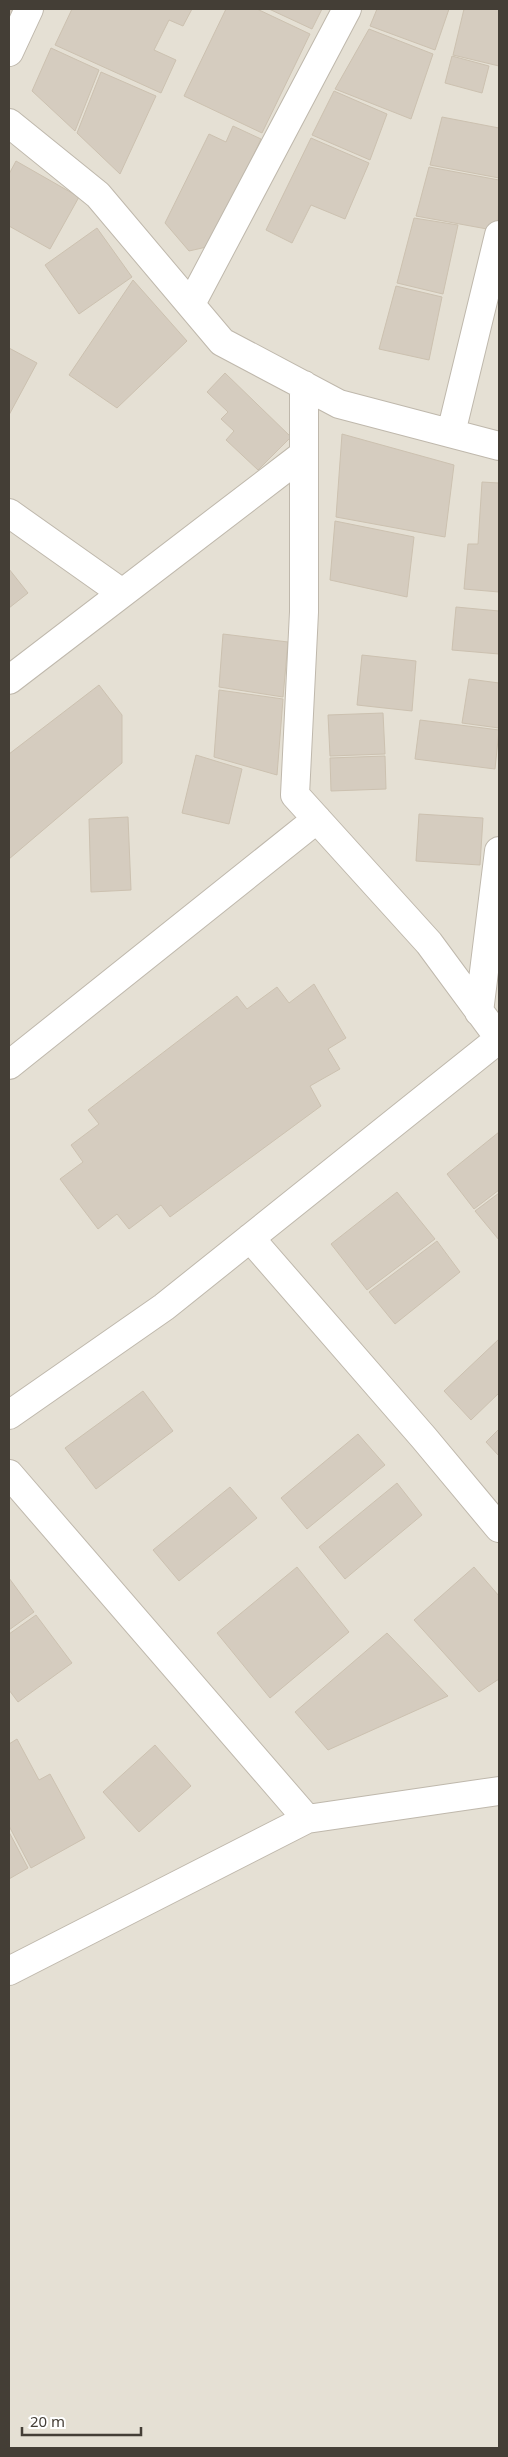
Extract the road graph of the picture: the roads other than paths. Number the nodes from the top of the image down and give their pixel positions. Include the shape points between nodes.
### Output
1 (29, 9) edge
2 (346, 9) edge
3 (9, 52) edge
4 (9, 123) edge
5 (499, 235) edge
6 (190, 304) junction
7 (304, 385) junction
8 (451, 433) junction
9 (499, 446) edge
10 (304, 454) junction
11 (9, 513) edge
12 (122, 593) junction
13 (9, 680) edge
14 (318, 819) junction
15 (499, 850) edge
16 (479, 1012) junction
17 (499, 1039) edge
18 (9, 1065) edge
19 (250, 1238) junction
20 (9, 1415) edge
21 (9, 1474) edge
22 (499, 1528) edge
23 (499, 1792) edge
24 (307, 1819) junction
25 (9, 1971) edge

1 - 3 street
2 - 6 street
4 - 6 street via 98,195
5 - 8 street
6 - 7 street via 222,342
7 - 8 street via 339,404
7 - 10 street
8 - 9 street
10 - 12 street
10 - 14 street via 304,612 296,794
11 - 12 street
12 - 13 street
14 - 16 street via 429,943
14 - 18 street
15 - 16 street
16 - 17 street
17 - 19 street
19 - 20 street via 164,1307
19 - 22 street
21 - 24 street
23 - 24 street
24 - 25 street

